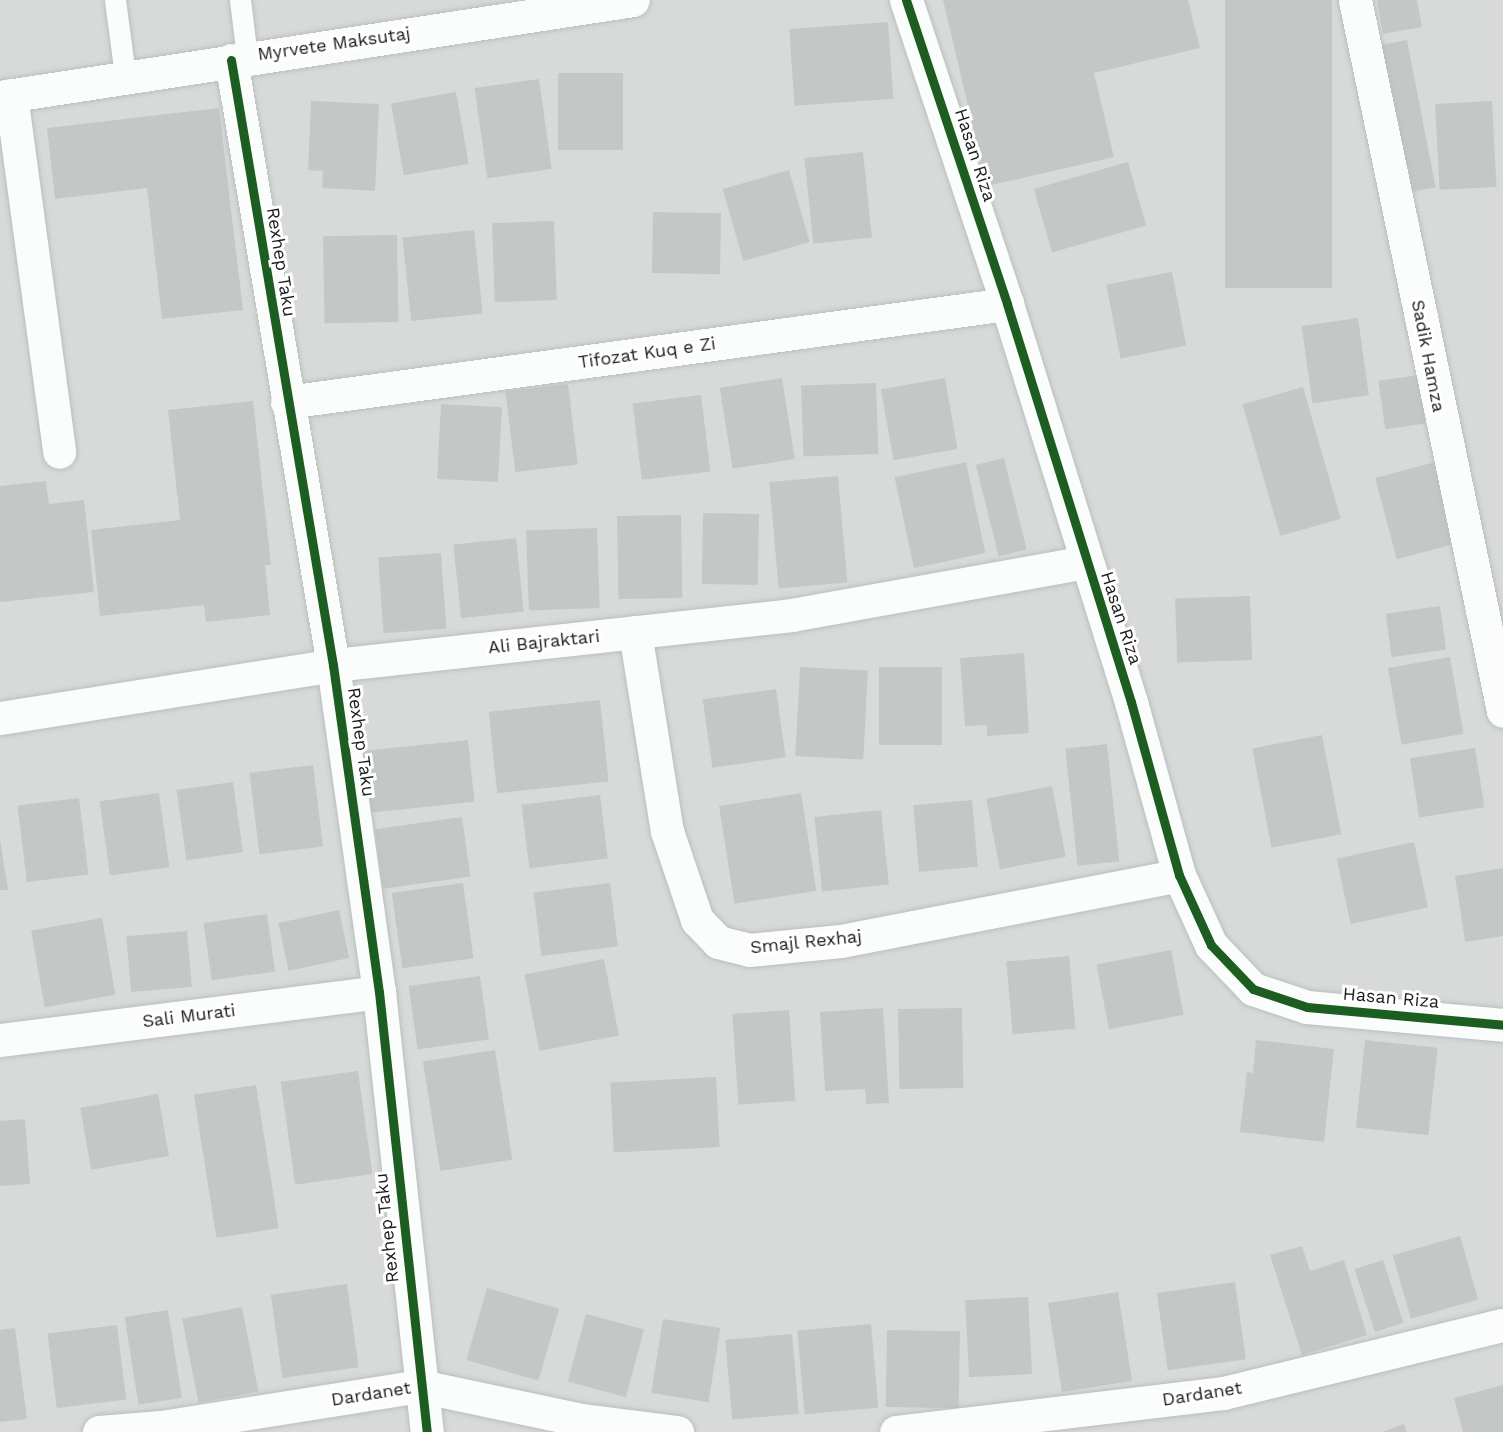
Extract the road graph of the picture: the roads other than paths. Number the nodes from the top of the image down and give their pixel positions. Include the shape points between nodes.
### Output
1 (115, 0) edge
2 (240, 0) edge
3 (633, 0) edge
4 (906, 0) edge
5 (1354, 0) edge
6 (239, 58) junction
7 (125, 75) junction
8 (5, 96) edge
9 (1007, 304) junction
10 (287, 402) junction
11 (59, 452) dead end
12 (1086, 562) junction
13 (635, 632) junction
14 (333, 665) junction
15 (1503, 711) edge
16 (0, 718) edge
17 (1179, 875) junction
18 (379, 992) junction
19 (1503, 1025) edge
20 (0, 1040) edge
21 (1503, 1325) edge
22 (420, 1386) junction
23 (99, 1432) edge
24 (427, 1432) edge
25 (677, 1432) edge
26 (896, 1432) edge

1 - 7 lane
2 - 6 lane
3 - 6 street, Myrvete Maksutaj
4 - 9 street, Hasan Riza
5 - 15 street, Sadik Hamza
6 - 7 street, Myrvete Maksutaj
6 - 10 street, Rexhep Taku
7 - 8 street, Myrvete Maksutaj
8 - 11 street
9 - 10 street, Tifozat Kuq e Zi
9 - 12 street, Hasan Riza
10 - 14 street, Rexhep Taku
12 - 13 street, Ali Bajraktari via 791,615
12 - 17 street, Hasan Riza via 1131,702
13 - 14 street, Ali Bajraktari
13 - 17 street, Smajl Rexhaj via 667,831 697,920 718,942 749,950 841,941
14 - 16 street, Ali Bajraktari
14 - 18 street, Rexhep Taku
17 - 19 street, Hasan Riza via 1211,945 1253,989 1307,1007
18 - 20 street, Sali Murati
18 - 22 street, Rexhep Taku
21 - 26 street, Dardanet via 1224,1393
22 - 23 street, Dardanet via 161,1427
22 - 24 street, Rexhep Taku
22 - 25 street, Dardanet via 582,1420

